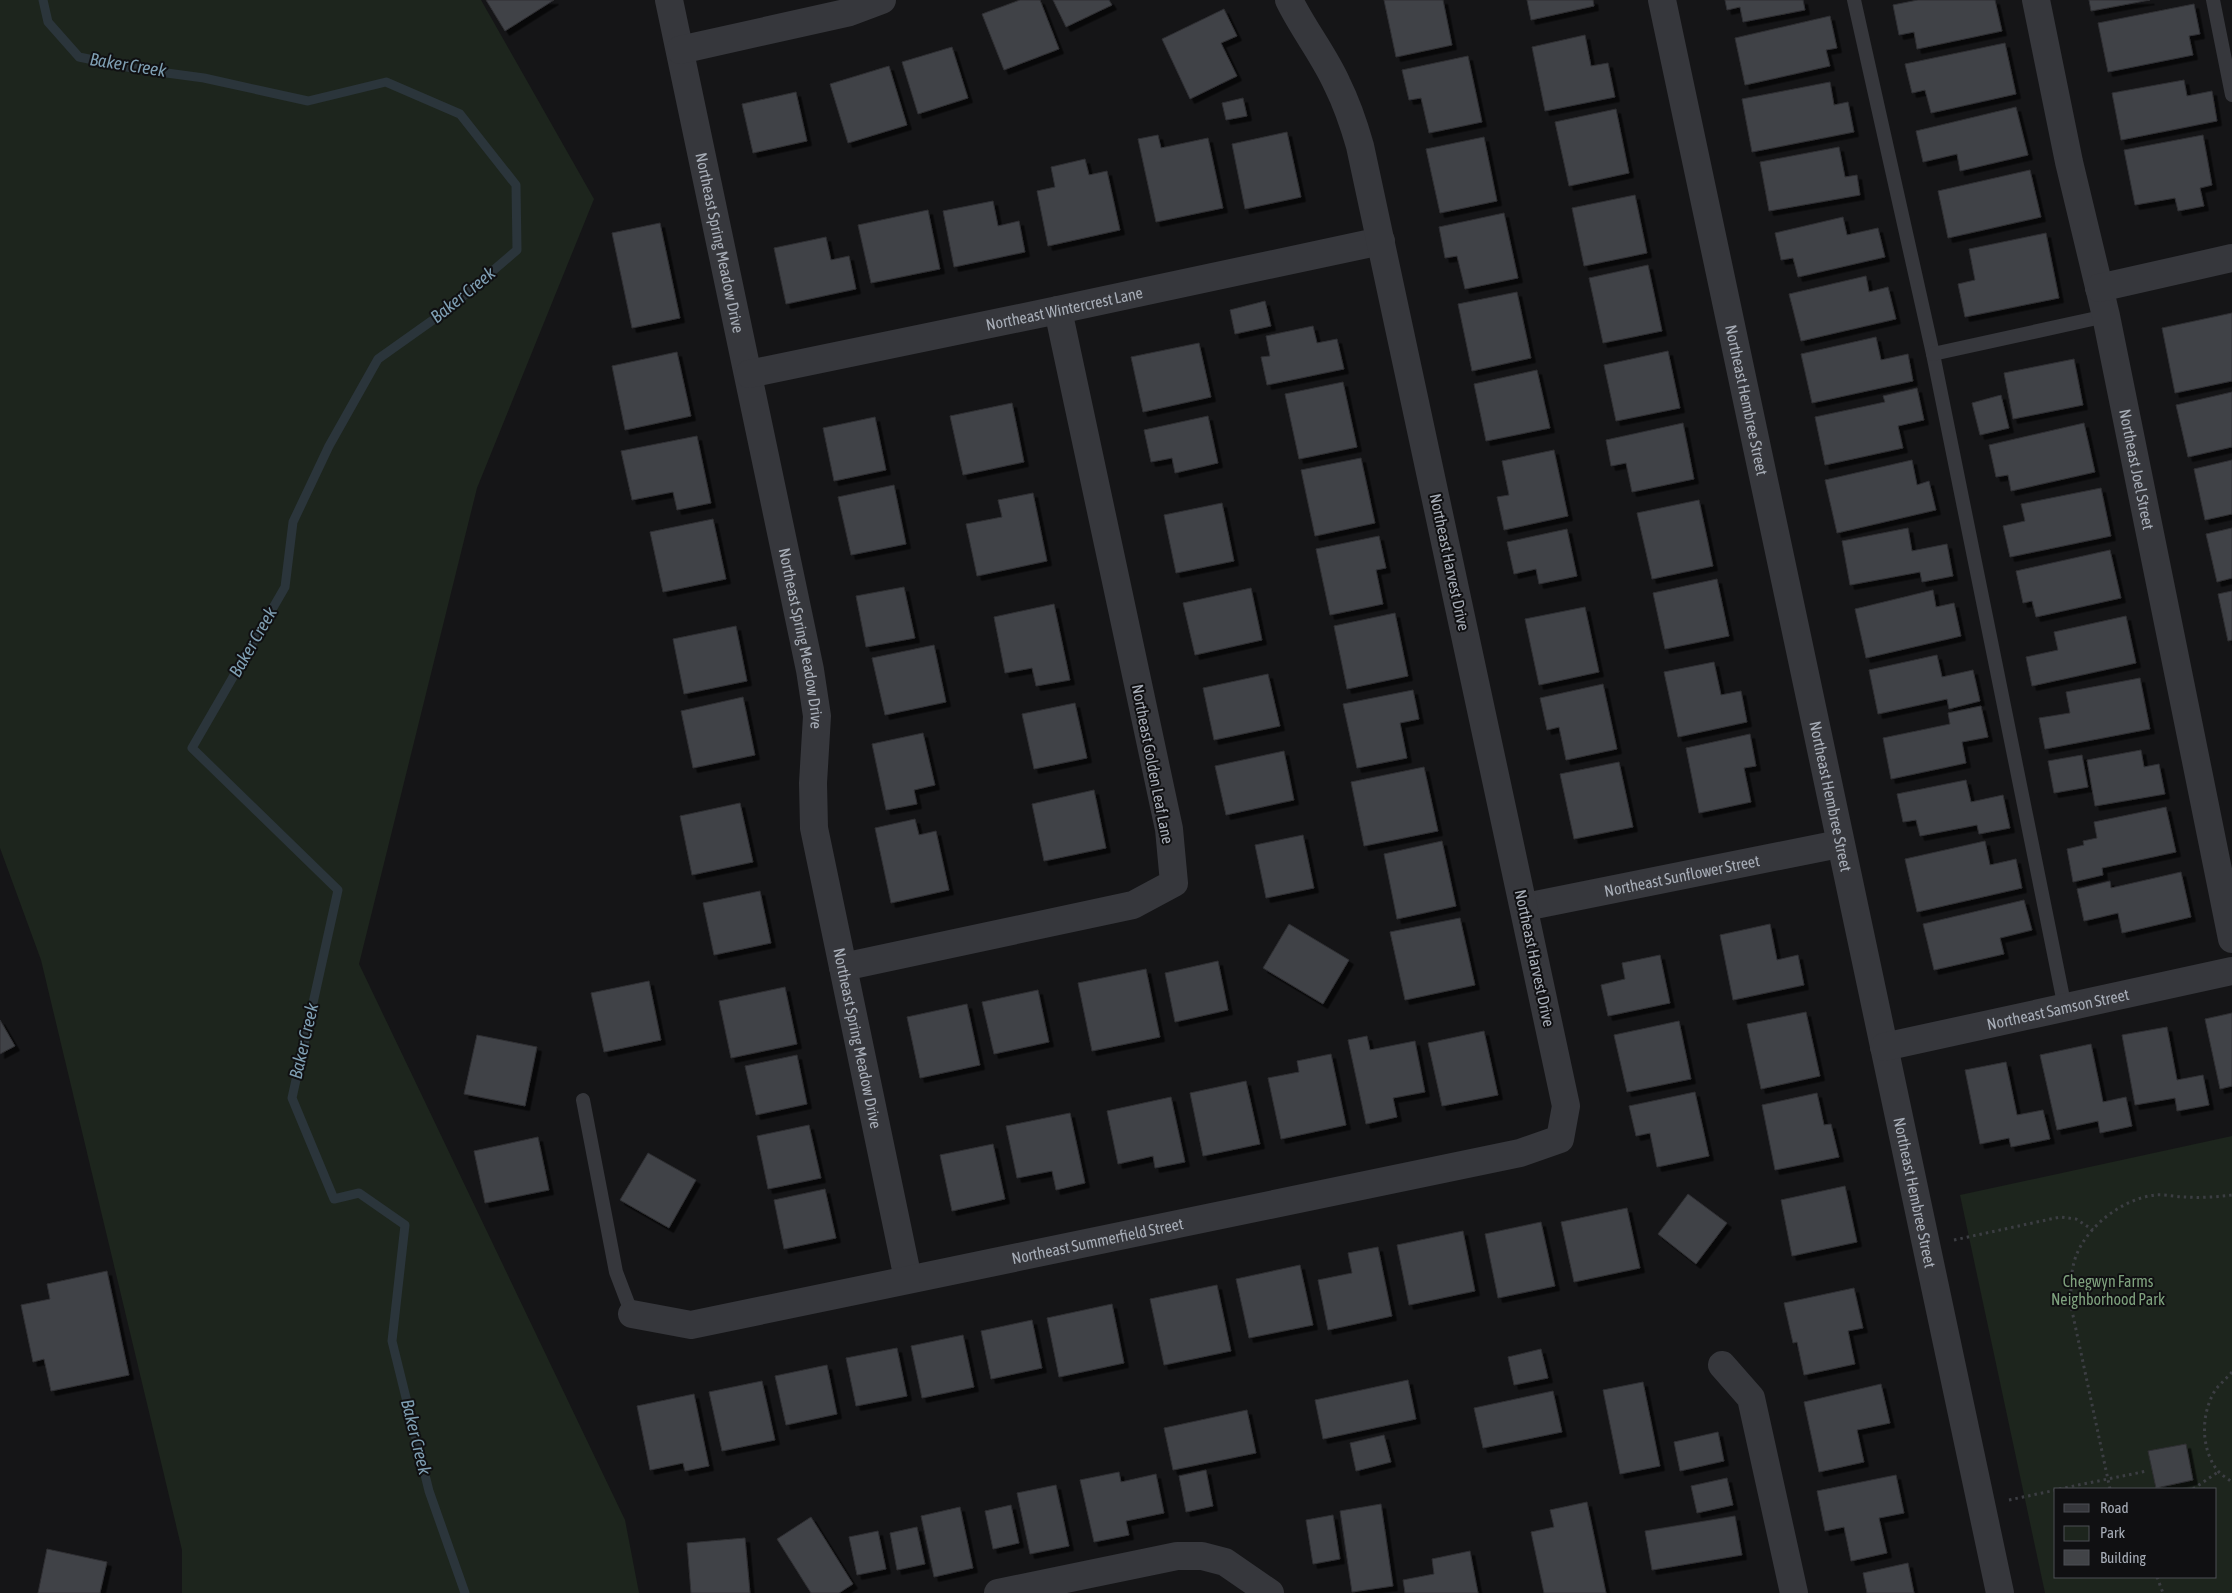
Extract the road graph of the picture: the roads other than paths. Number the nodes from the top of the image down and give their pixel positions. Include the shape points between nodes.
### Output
1 (669, 0) edge
2 (882, 0) edge
3 (1289, 0) edge
4 (1662, 0) edge
5 (1854, 0) edge
6 (2036, 0) edge
7 (2213, 0) edge
8 (680, 50) junction
9 (2232, 95) edge
10 (1381, 241) junction
11 (2232, 258) edge
12 (2099, 288) junction
13 (1058, 310) junction
14 (2106, 316) junction
15 (1933, 354) junction
16 (749, 374) junction
17 (1839, 844) junction
18 (1524, 907) junction
19 (2232, 939) edge
20 (843, 967) junction
21 (2232, 971) edge
22 (2066, 1008) junction
23 (1884, 1047) junction
24 (583, 1100) dead end
25 (1560, 1139) joint
26 (908, 1279) junction
27 (632, 1314) joint
28 (1722, 1365) dead end
29 (998, 1593) edge
30 (1270, 1593) edge
31 (1794, 1593) edge
32 (2000, 1593) edge

1 - 8 street, Northeast Spring Meadow Drive
2 - 8 street via 850,12
3 - 10 street, Northeast Harvest Drive via 1350,111
4 - 17 street, Northeast Hembree Street
5 - 15 lane
6 - 12 street, Northeast Joel Street
7 - 9 lane
8 - 16 street, Northeast Spring Meadow Drive
10 - 13 street, Northeast Wintercrest Lane
10 - 18 street, Northeast Harvest Drive
11 - 12 street
12 - 14 street, Northeast Joel Street
13 - 16 street, Northeast Wintercrest Lane
13 - 20 street, Northeast Golden Leaf Lane via 1169,829 1174,882 1133,904
14 - 15 lane
14 - 19 street, Northeast Joel Street
15 - 22 lane
16 - 20 street, Northeast Spring Meadow Drive via 810,670 817,716 814,828
17 - 18 street, Northeast Sunflower Street
17 - 23 street, Northeast Hembree Street
18 - 25 street, Northeast Harvest Drive via 1566,1106
20 - 26 street, Northeast Spring Meadow Drive
21 - 22 street, Northeast Samson Street
22 - 23 street, Northeast Samson Street
23 - 32 street, Northeast Hembree Street
24 - 27 lane via 616,1272
25 - 26 street, Northeast Summerfield Street via 1520,1153
26 - 27 street, Northeast Summerfield Street via 691,1325
28 - 31 street via 1751,1398
29 - 30 street via 1177,1556 1202,1556 1225,1562

